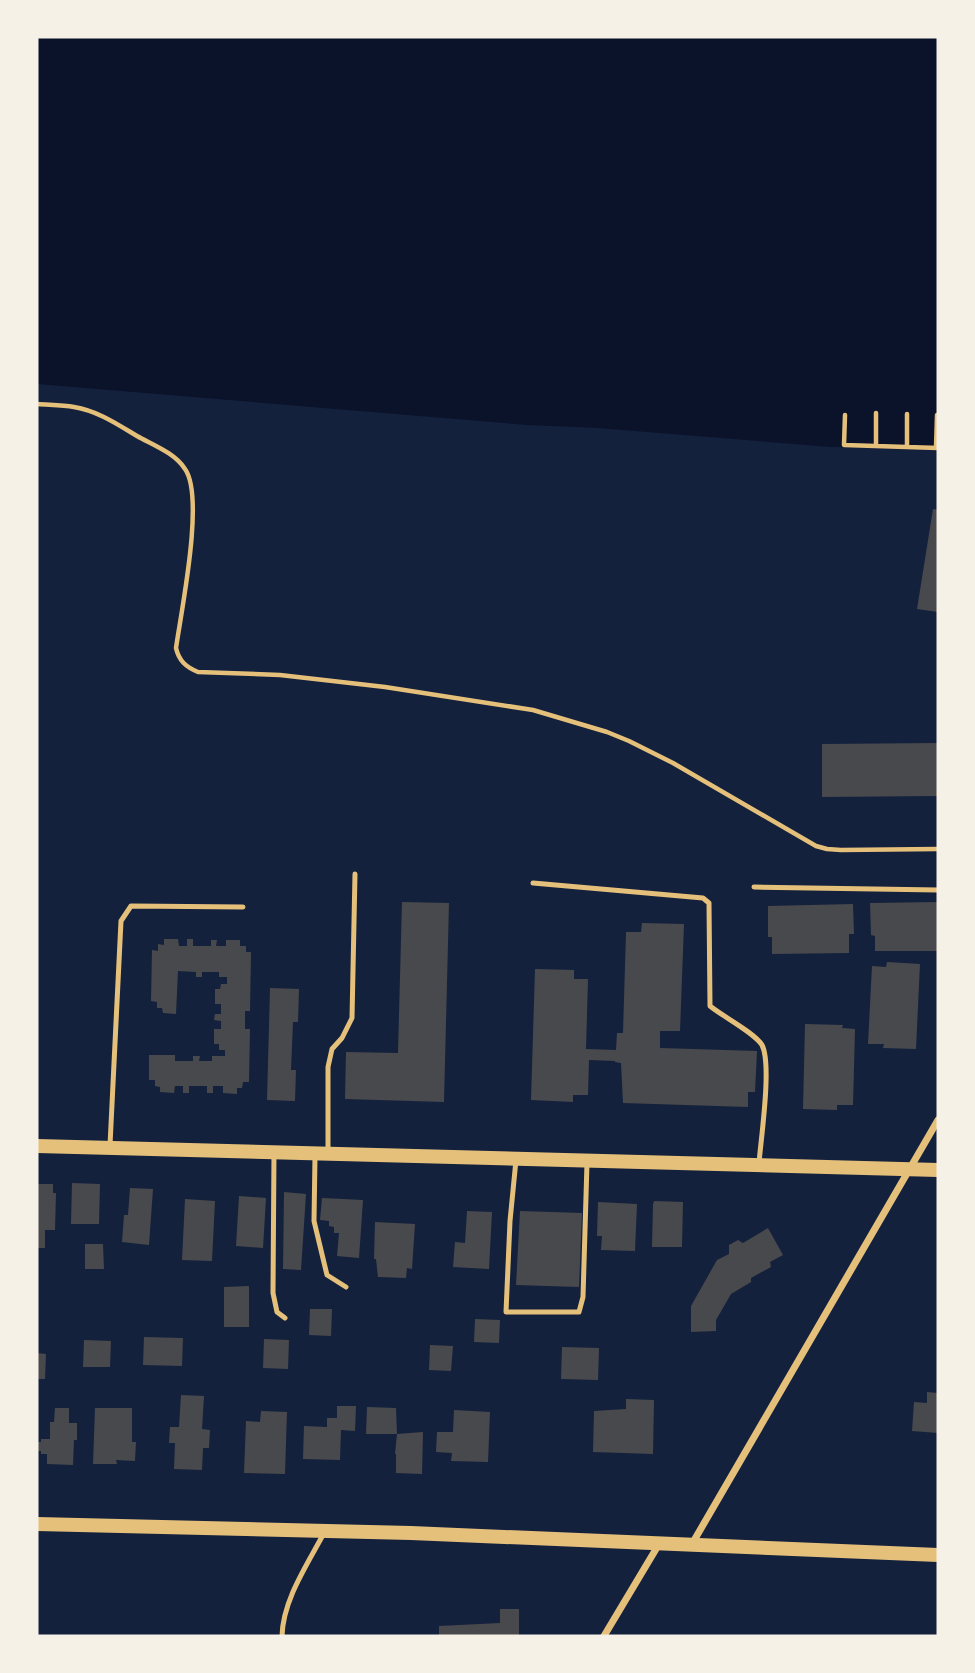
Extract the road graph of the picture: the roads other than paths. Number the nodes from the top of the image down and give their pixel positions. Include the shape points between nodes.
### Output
1 (355, 874) dead end
2 (533, 883) dead end
3 (754, 887) dead end
4 (938, 890) edge
5 (243, 907) dead end
6 (938, 1120) edge
7 (37, 1146) edge
8 (110, 1148) junction
9 (274, 1153) junction
10 (321, 1154) junction
11 (516, 1160) junction
12 (587, 1162) junction
13 (759, 1166) junction
14 (910, 1169) junction
15 (938, 1170) edge
16 (346, 1287) dead end
17 (285, 1318) dead end
18 (37, 1524) edge
19 (325, 1531) junction
20 (660, 1543) junction
21 (692, 1545) junction
22 (938, 1555) edge
23 (282, 1636) edge
24 (604, 1636) edge

1 - 10 lane via 352,1018 332,1049
2 - 13 lane via 703,898 709,903 710,1006 761,1044 766,1068
3 - 4 lane
5 - 8 lane via 131,906 121,921
6 - 14 street
7 - 8 main road
8 - 9 main road
9 - 10 main road
9 - 17 lane via 273,1293 277,1312
10 - 11 main road
10 - 16 lane via 314,1221 327,1275
11 - 12 main road
11 - 12 lane via 506,1312 579,1312
12 - 13 main road
13 - 14 main road
14 - 15 main road
14 - 21 street
18 - 19 main road
19 - 20 main road
19 - 23 lane via 295,1587 282,1622
20 - 21 main road
20 - 24 street
21 - 22 main road

